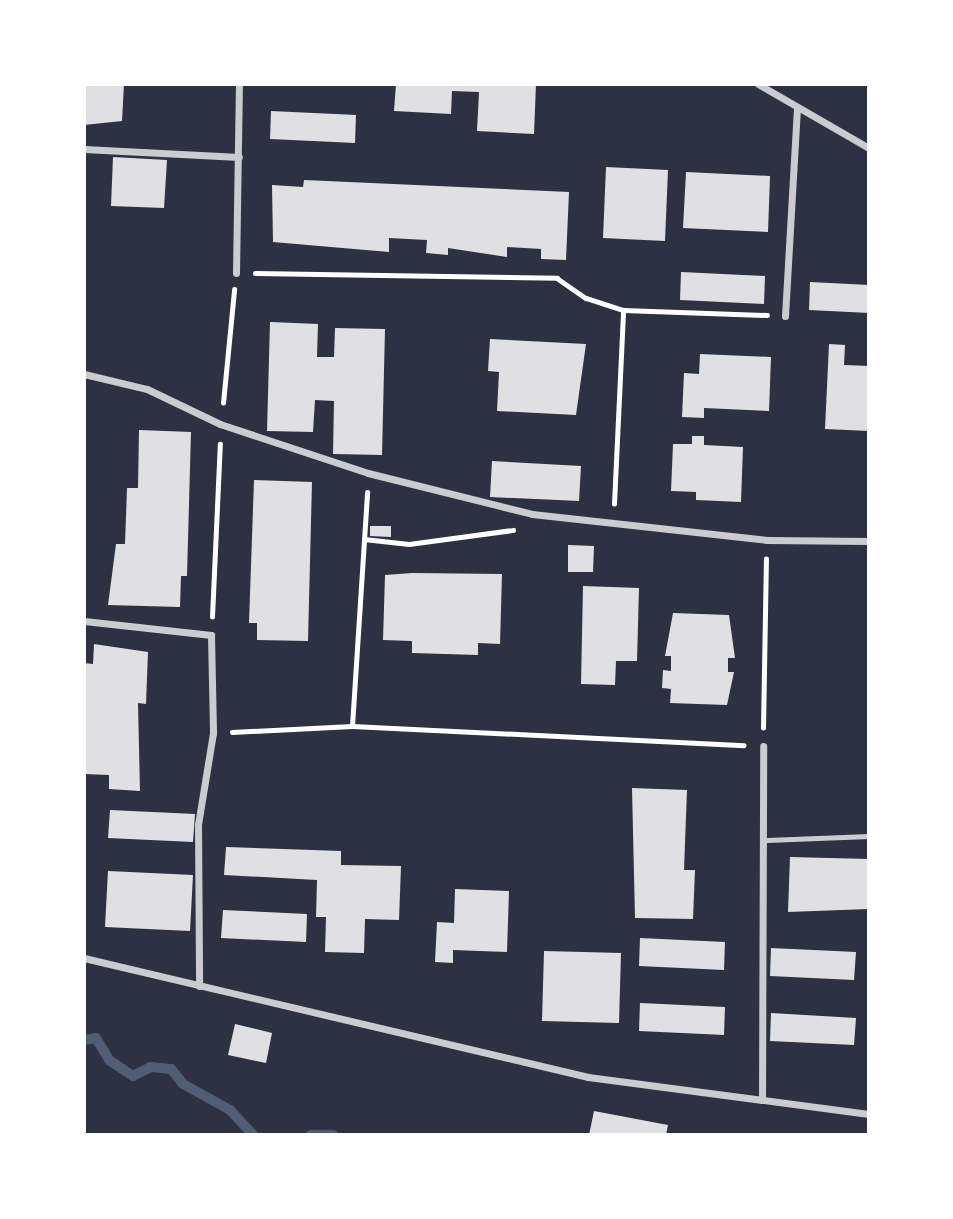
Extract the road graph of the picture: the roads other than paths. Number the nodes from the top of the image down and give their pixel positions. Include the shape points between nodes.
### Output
1 (240, 84) edge
2 (758, 84) edge
3 (797, 107) junction
4 (869, 148) edge
5 (84, 149) edge
6 (239, 157) junction
7 (236, 273) road end
8 (785, 316) road end
9 (84, 374) edge
10 (869, 541) edge
11 (84, 621) edge
12 (763, 746) road end
13 (869, 836) edge
14 (767, 841) junction
15 (84, 958) edge
16 (200, 986) junction
17 (762, 1100) junction
18 (869, 1114) edge

1 - 6 street
2 - 3 street
3 - 4 street
3 - 8 street
5 - 6 street
6 - 7 street
9 - 10 street via 147,389 220,424 368,473 532,514 767,540
11 - 16 street via 211,635 213,733 198,825
12 - 14 street
13 - 14 lane
14 - 17 street
15 - 16 street
16 - 17 street via 587,1077
17 - 18 street

